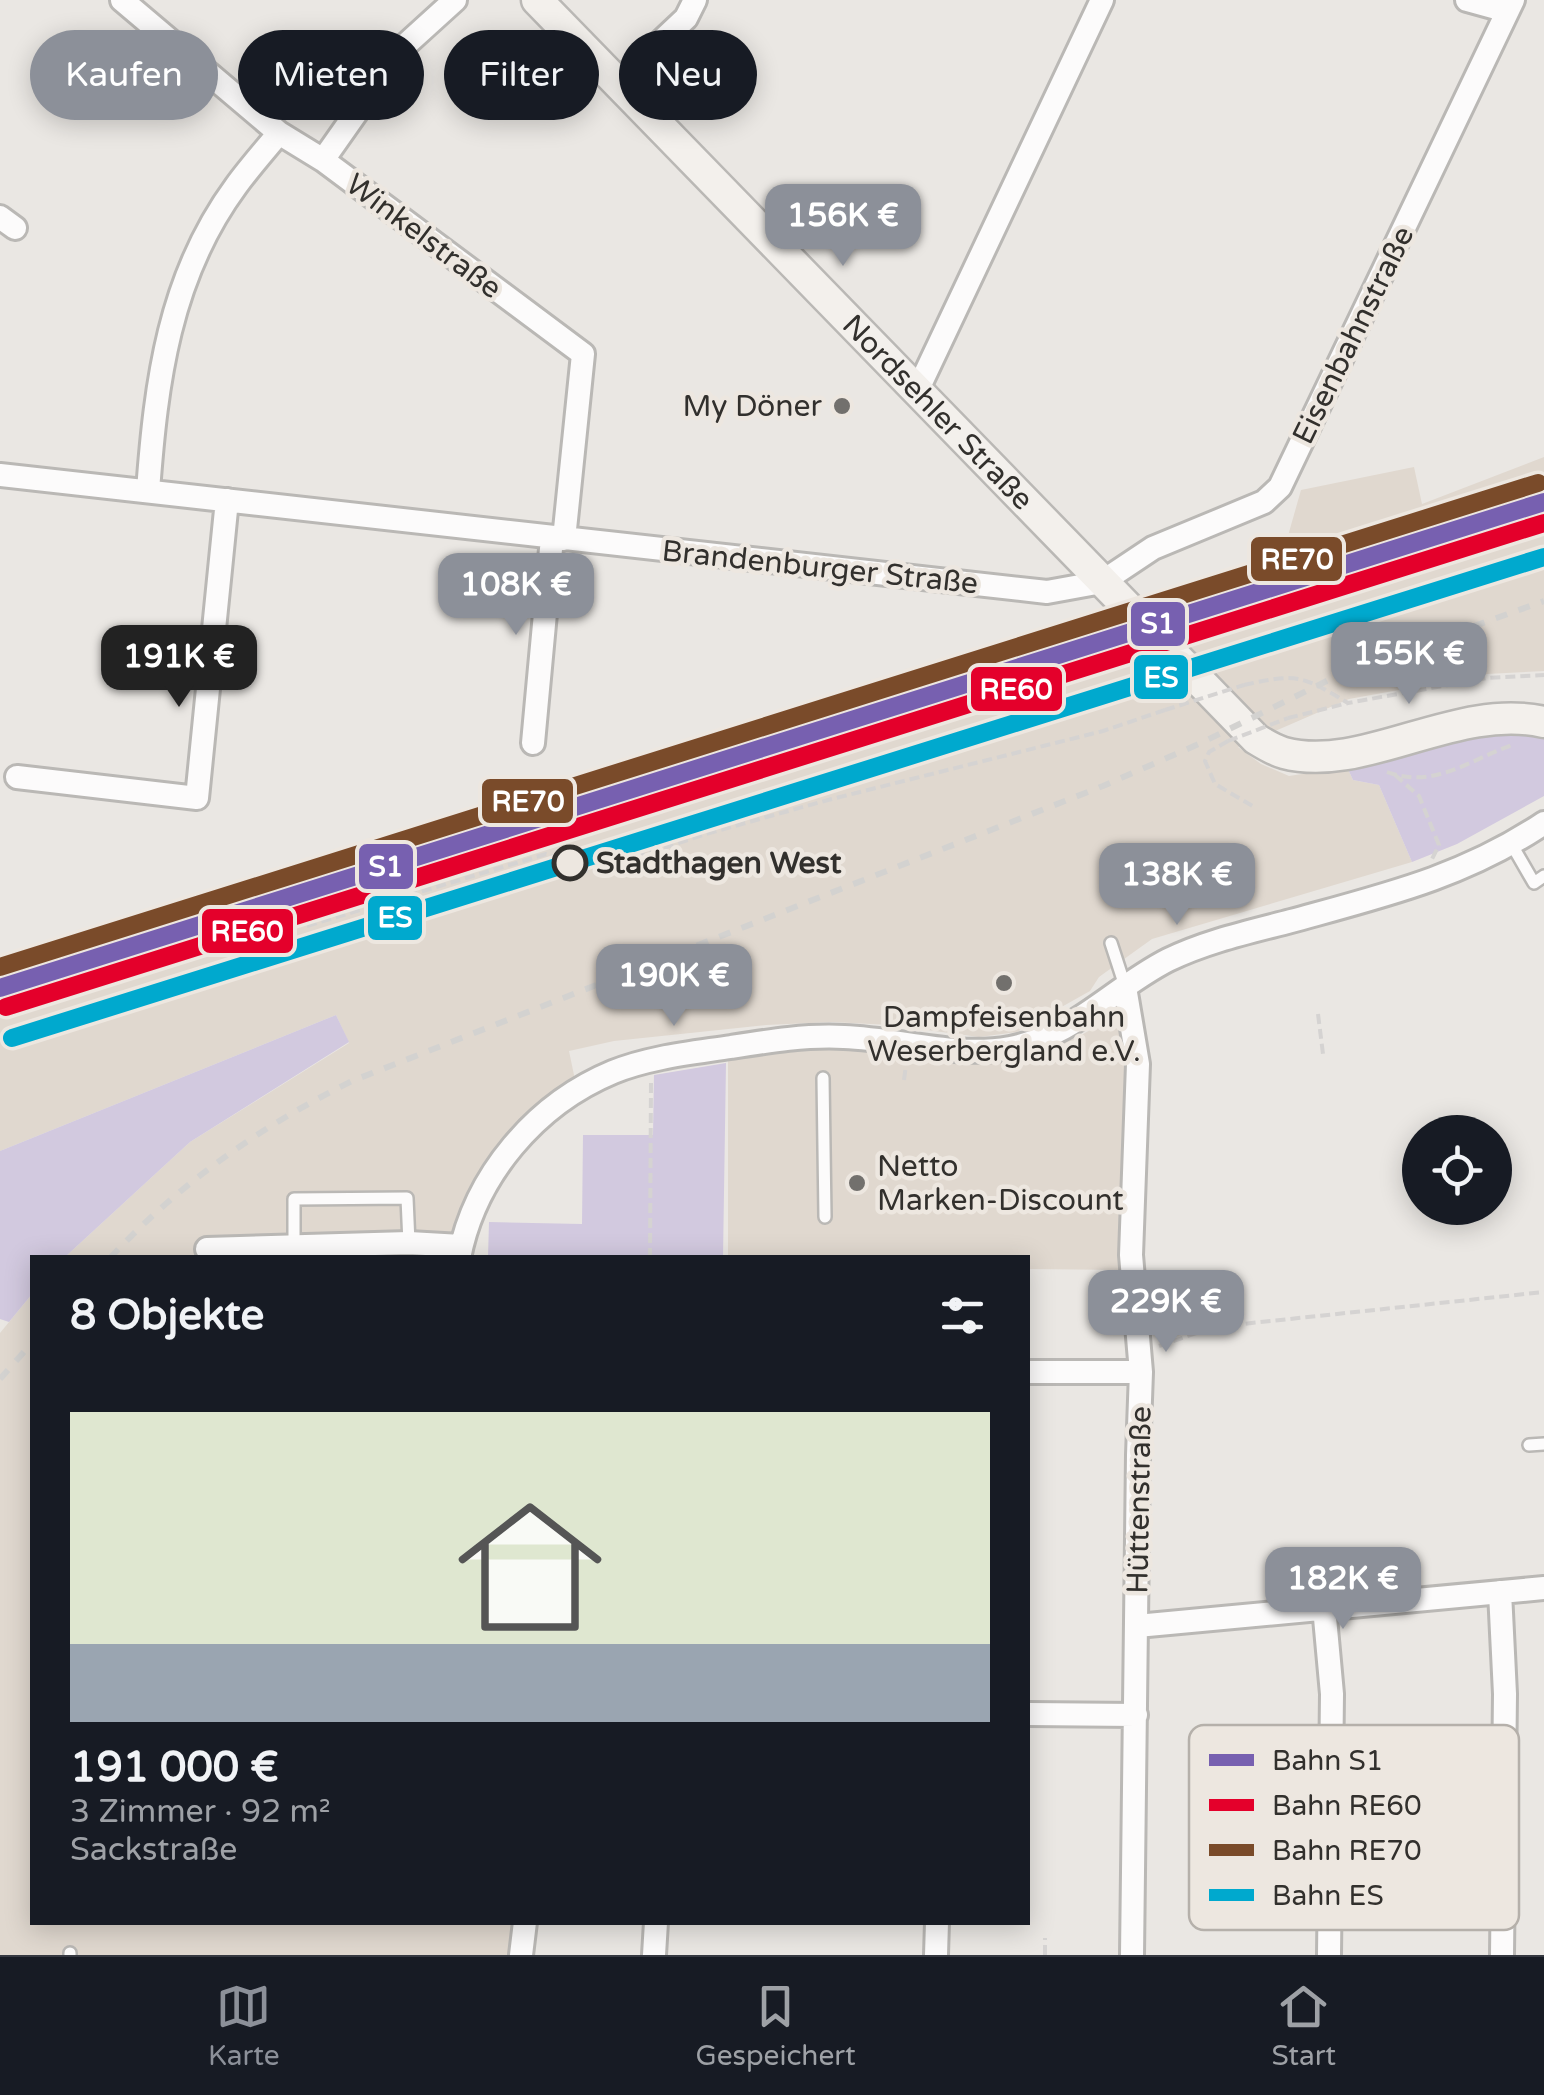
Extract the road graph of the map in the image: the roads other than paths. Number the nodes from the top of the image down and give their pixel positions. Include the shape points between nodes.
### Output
1 (122, 0) edge
2 (454, 0) edge
3 (538, 0) edge
4 (695, 0) edge
5 (1102, 0) edge
6 (1467, 0) edge
7 (1510, 6) edge
8 (618, 82) junction
9 (279, 132) junction
10 (323, 160) junction
11 (918, 389) junction
12 (0, 475) edge
13 (148, 491) junction
14 (227, 500) junction
15 (558, 538) junction
16 (1102, 582) junction
17 (1544, 722) edge
18 (533, 743) dead end
19 (17, 776) dead end
20 (1544, 824) edge
21 (1512, 845) junction
22 (1544, 876) edge
23 (1111, 942) dead end
24 (1125, 987) junction
25 (823, 1078) dead end
26 (825, 1217) dead end
27 (409, 1243) junction
28 (294, 1245) junction
29 (207, 1248) dead end
30 (460, 1252) edge
31 (1030, 1372) edge
32 (1141, 1372) junction
33 (1544, 1444) edge
34 (1529, 1445) dead end
35 (1544, 1588) edge
36 (1500, 1592) junction
37 (1324, 1608) junction
38 (1136, 1626) junction
39 (1030, 1714) edge
40 (1136, 1714) junction
41 (1332, 1725) edge
42 (1506, 1725) edge
43 (525, 1925) edge
44 (656, 1925) edge
45 (937, 1925) edge
46 (1328, 1930) edge
47 (1502, 1930) edge
48 (521, 1955) edge
49 (654, 1955) edge
50 (936, 1955) edge
51 (1132, 1955) edge
52 (1328, 1955) edge
53 (1502, 1955) edge

1 - 9 street, Winkelstraße
2 - 10 street via 401,49
3 - 8 main road, Nordsehler Straße
4 - 8 street via 686,18
5 - 11 street
6 - 7 street
7 - 16 street, Eisenbahnstraße via 1280,487 1264,502 1153,548
8 - 11 main road, Nordsehler Straße
9 - 10 street, Winkelstraße
9 - 13 street via 201,243 178,302 163,350
10 - 15 street, Winkelstraße via 584,354
11 - 16 main road, Nordsehler Straße
12 - 13 street, Brandenburger Straße
13 - 14 street, Brandenburger Straße
14 - 15 street, Brandenburger Straße
14 - 19 street via 196,798
15 - 16 street, Brandenburger Straße via 1047,592
15 - 18 street
16 - 17 main road, Nordsehler Straße via 1242,740 1309,757 1492,717
20 - 21 street
21 - 22 lane via 1534,883
21 - 24 street via 1418,885 1211,942
23 - 24 lane
24 - 30 street via 1076,1023 1009,1048 944,1050 822,1036 651,1060 614,1072 578,1089 525,1131 483,1192
24 - 32 street, Hüttenstraße via 1138,1064 1132,1256
25 - 26 lane
27 - 28 street
27 - 28 lane via 407,1198 294,1199
27 - 30 street
28 - 29 street
31 - 32 street
32 - 38 street, Hüttenstraße
33 - 34 lane
35 - 36 street
36 - 37 street
36 - 42 street
37 - 38 street
37 - 41 street
38 - 40 street, Hüttenstraße
39 - 40 street
40 - 51 street, Hüttenstraße
43 - 48 street
44 - 49 street
45 - 50 street
46 - 52 street
47 - 53 street

